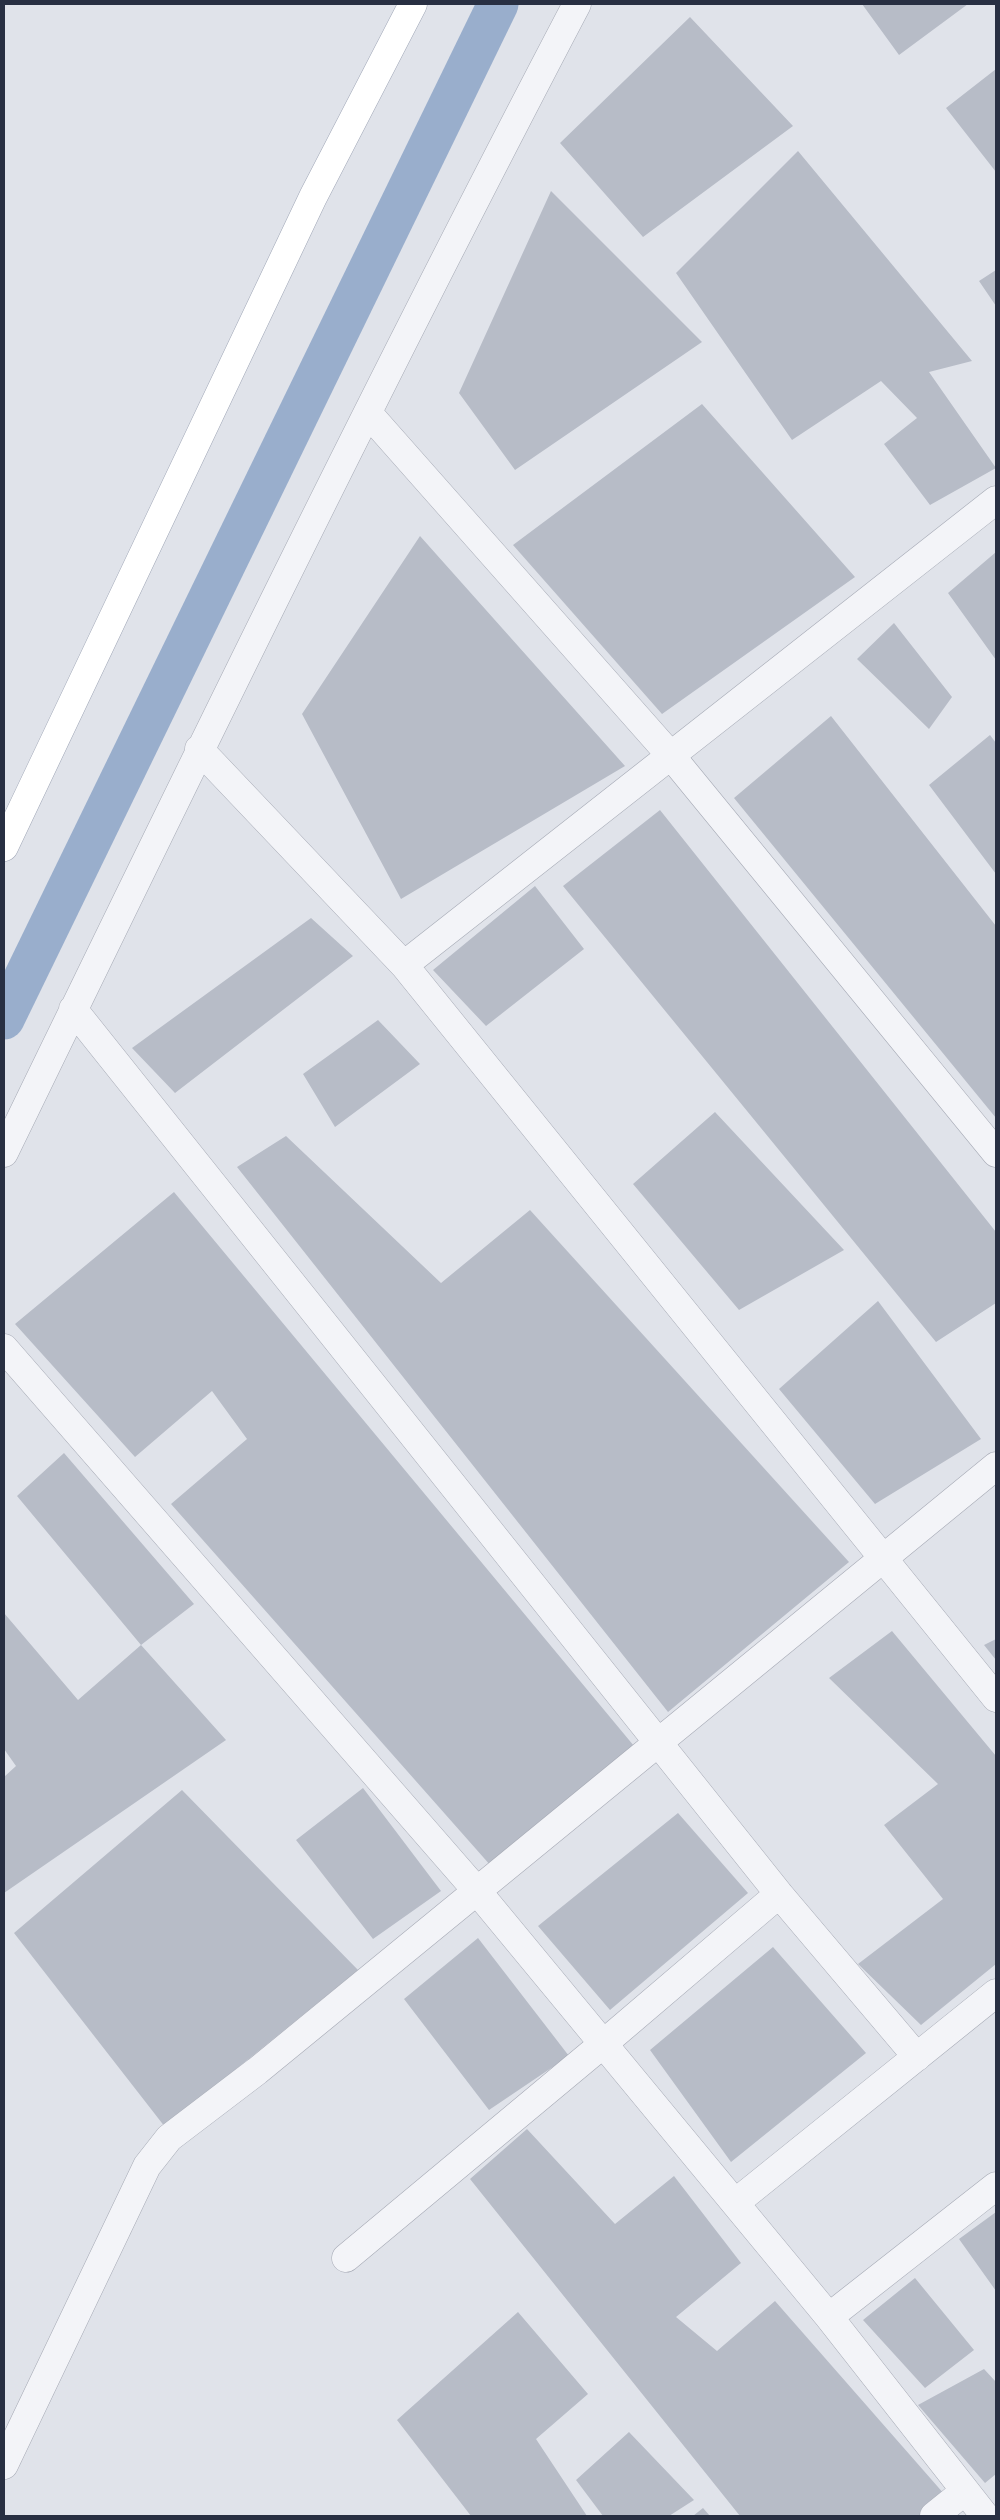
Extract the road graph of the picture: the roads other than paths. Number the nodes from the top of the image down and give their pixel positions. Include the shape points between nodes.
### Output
1 (413, 4) edge
2 (577, 4) edge
3 (368, 413) junction
4 (996, 500) edge
5 (199, 749) junction
6 (672, 756) junction
7 (4, 847) edge
8 (404, 965) junction
9 (73, 1009) junction
10 (4, 1152) edge
11 (996, 1153) edge
12 (4, 1348) edge
13 (996, 1466) edge
14 (883, 1558) junction
15 (996, 1698) edge
16 (658, 1743) junction
17 (476, 1891) junction
18 (779, 1894) junction
19 (996, 1993) edge
20 (603, 2044) junction
21 (917, 2057) junction
22 (996, 2186) edge
23 (735, 2203) junction
24 (346, 2258) dead end
25 (829, 2317) junction
26 (4, 2465) edge
27 (965, 2491) junction
28 (934, 2516) edge
29 (985, 2516) edge

1 - 7 main road via 313,197
2 - 3 street
3 - 5 street
3 - 6 street
4 - 6 street
5 - 8 street
5 - 9 street
6 - 8 street
6 - 11 street
8 - 14 street
9 - 10 street
9 - 16 street
12 - 17 street
13 - 14 street
14 - 15 street
14 - 16 street
16 - 17 street
16 - 18 street
17 - 20 street
17 - 26 street via 265,2064 169,2138 147,2166
18 - 20 street
18 - 21 street
19 - 21 street
20 - 23 street
20 - 24 street
21 - 23 street
22 - 25 street
23 - 25 street
25 - 27 street
27 - 28 street
27 - 29 street

